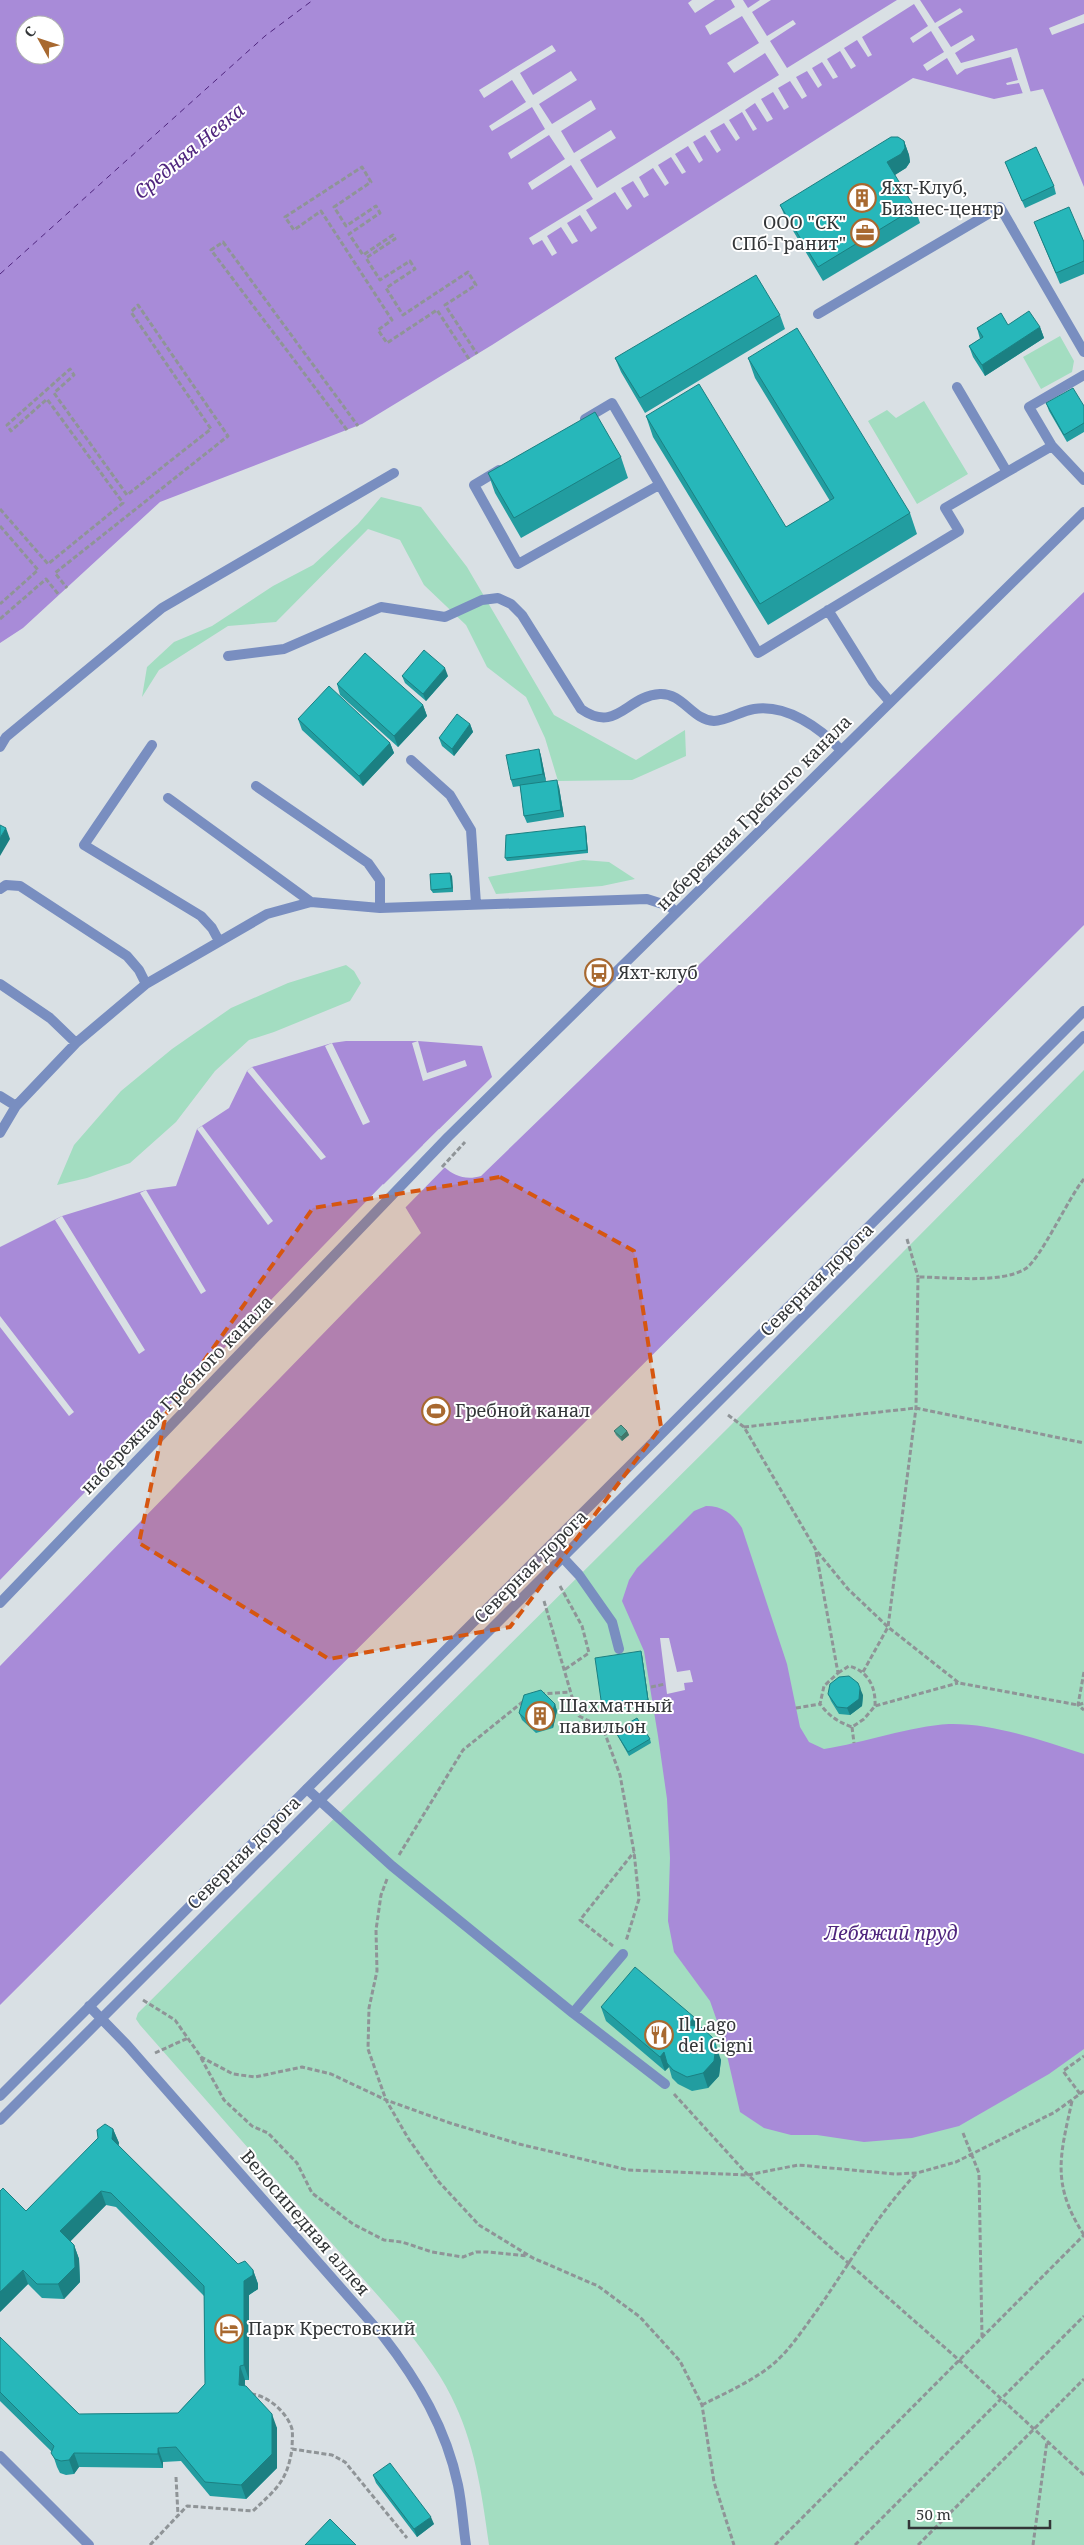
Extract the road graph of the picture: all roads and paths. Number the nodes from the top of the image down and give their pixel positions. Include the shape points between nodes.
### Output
1 (818, 314) dead end
2 (1084, 352) edge
3 (477, 354) dead end
4 (469, 359) dead end
5 (1084, 375) edge
6 (957, 387) dead end
7 (579, 422) edge
8 (358, 426) dead end
9 (347, 430) dead end
10 (1052, 446) junction
11 (506, 466) edge
12 (1007, 472) junction
13 (394, 473) dead end
14 (1084, 480) edge
15 (659, 485) junction
16 (0, 508) edge
17 (1084, 512) edge
18 (0, 526) edge
19 (67, 588) dead end
20 (59, 595) dead end
21 (0, 604) edge
22 (828, 610) junction
23 (0, 619) edge
24 (228, 656) dead end
25 (890, 702) junction
26 (152, 745) dead end
27 (0, 747) edge
28 (841, 750) junction
29 (411, 760) dead end
30 (256, 786) dead end
31 (168, 798) dead end
32 (0, 889) edge
33 (311, 902) junction
34 (476, 904) junction
35 (380, 908) junction
36 (676, 912) junction
37 (219, 941) junction
38 (0, 984) edge
39 (146, 984) junction
40 (1084, 1011) edge
41 (1084, 1036) edge
42 (76, 1043) junction
43 (0, 1096) edge
44 (16, 1106) junction
45 (0, 1133) edge
46 (460, 1149) dead end
47 (443, 1165) dead end
48 (1084, 1179) edge
49 (907, 1239) dead end
50 (918, 1277) junction
51 (916, 1408) junction
52 (728, 1415) dead end
53 (744, 1427) junction
54 (1084, 1443) edge
55 (551, 1545) junction
56 (816, 1550) junction
57 (563, 1557) junction
58 (560, 1586) dead end
59 (544, 1601) dead end
60 (0, 1603) edge
61 (888, 1627) junction
62 (619, 1648) dead end
63 (564, 1670) junction
64 (863, 1672) junction
65 (1084, 1672) edge
66 (838, 1673) junction
67 (959, 1683) junction
68 (665, 1684) dead end
69 (651, 1687) dead end
70 (570, 1692) junction
71 (535, 1696) edge
72 (528, 1698) edge
73 (1084, 1703) edge
74 (820, 1704) junction
75 (1078, 1704) junction
76 (876, 1706) junction
77 (796, 1708) dead end
78 (1084, 1710) edge
79 (852, 1727) junction
80 (854, 1743) dead end
81 (307, 1789) junction
82 (319, 1801) junction
83 (634, 1852) junction
84 (392, 1866) junction
85 (623, 1954) junction
86 (143, 2000) dead end
87 (90, 2006) junction
88 (573, 2013) junction
89 (102, 2019) junction
90 (188, 2038) junction
91 (155, 2053) dead end
92 (1084, 2056) edge
93 (201, 2057) junction
94 (665, 2084) joint
95 (1084, 2091) edge
96 (1080, 2094) junction
97 (0, 2096) edge
98 (386, 2100) junction
99 (1072, 2100) junction
100 (0, 2120) edge
101 (963, 2133) dead end
102 (972, 2153) junction
103 (917, 2172) junction
104 (748, 2175) junction
105 (1084, 2235) edge
106 (530, 2256) junction
107 (850, 2264) junction
108 (1084, 2316) edge
109 (982, 2338) junction
110 (959, 2360) junction
111 (1084, 2379) edge
112 (250, 2394) edge
113 (1001, 2399) junction
114 (702, 2405) junction
115 (1034, 2429) junction
116 (1047, 2440) junction
117 (292, 2449) junction
118 (0, 2456) edge
119 (1084, 2474) edge
120 (176, 2477) dead end
121 (178, 2516) junction
122 (407, 2538) dead end
123 (89, 2545) edge
124 (150, 2545) edge
125 (466, 2545) edge
126 (734, 2545) edge
127 (775, 2545) edge
128 (855, 2545) edge
129 (918, 2545) edge
130 (1033, 2545) edge

1 - 2 street via 1000,207
3 - 4 path via 445,305 476,285 468,272 403,315 386,288 415,269 410,261 380,280 366,258 395,239 393,235 363,255 349,234 380,213 376,206 346,226 334,207 371,182 362,167 286,217 294,230 321,211 392,320 378,330 387,343 437,310
5 - 10 street via 1029,407
6 - 12 street
7 - 15 street via 612,403
8 - 9 path via 223,242 211,250
10 - 12 street
10 - 14 street
11 - 15 street via 474,485 518,564
12 - 22 street via 945,508 959,532
13 - 27 street via 162,608 6,737
15 - 22 street via 758,653
16 - 19 path via 48,564 123,503 47,399 11,431 7,425 70,369 74,376 54,393 127,495 211,430 130,312 138,305 228,436 55,572
17 - 25 street, набережная Гребного канала
18 - 21 path via 38,570
20 - 23 path via 46,579
22 - 25 street via 873,682
24 - 28 street via 284,649 381,607 445,617 482,600 498,598 512,604 522,614 581,709 593,717 608,718 644,698 661,694 677,697 702,717 714,721 755,708 777,710 816,728
25 - 28 street, набережная Гребного канала
26 - 37 street via 84,844 201,916
28 - 36 street, набережная Гребного канала
29 - 34 street via 450,795 471,830
30 - 35 street via 368,863 380,880
31 - 33 street
32 - 39 street via 6,885 20,886 127,956
33 - 35 street
33 - 37 street via 267,914
34 - 35 street
34 - 36 street via 647,899 670,906
36 - 60 street, набережная Гребного канала via 448,1137
37 - 39 street
38 - 42 street via 50,1018
39 - 42 street
40 - 55 street, Северная дорога
41 - 57 street, Северная дорога
42 - 44 street
43 - 44 street
44 - 45 street
46 - 47 path
48 - 50 path via 1026,1269 1004,1277
49 - 50 path
50 - 51 path
51 - 53 path
51 - 54 path
51 - 61 path
52 - 53 path
53 - 56 path
55 - 57 street
55 - 81 street, Северная дорога
56 - 61 path via 848,1589
56 - 66 path
57 - 62 street via 612,1622
57 - 82 street, Северная дорога
58 - 63 path via 582,1626 589,1653
59 - 63 path
61 - 64 path
61 - 67 path
63 - 70 path
64 - 66 path via 849,1666
64 - 76 path via 874,1689
65 - 75 path
66 - 74 path via 824,1686
67 - 75 path
67 - 76 path
68 - 69 path
70 - 71 path
70 - 83 path via 579,1716 603,1728 620,1774
72 - 84 path via 463,1750
73 - 75 path
74 - 77 path
74 - 79 path via 838,1723
75 - 78 path
76 - 79 path
79 - 80 path
81 - 82 street
81 - 87 street, Северная дорога
82 - 84 street
82 - 89 street, Северная дорога
83 - 85 path via 639,1899
83 - 85 path via 580,1920
84 - 88 street
84 - 98 path via 381,1895 376,1930 377,1971 369,2016 368,2049
85 - 88 street
86 - 90 path via 175,2020
87 - 89 street, Велосипедная аллея
87 - 97 street, Северная дорога
88 - 94 street
89 - 100 street, Северная дорога
89 - 125 street, Велосипедная аллея via 383,2336 409,2370 447,2445 458,2485
90 - 91 path
90 - 93 path
92 - 96 path via 1063,2071
93 - 98 path via 233,2074 255,2077 302,2067 331,2074
93 - 106 path via 224,2100 252,2126 268,2133 297,2163 312,2193 353,2224 384,2240 432,2252 463,2257 476,2252
94 - 104 path
95 - 96 path
96 - 99 path
98 - 104 path via 511,2141 628,2170
98 - 106 path via 439,2182 479,2225
99 - 102 path via 1055,2112
99 - 105 path via 1061,2152 1061,2187 1069,2213
101 - 102 path
102 - 103 path via 956,2162
102 - 109 path via 979,2173
103 - 104 path via 895,2174 798,2165
103 - 107 path via 876,2222
104 - 107 path
105 - 109 path
106 - 114 path via 598,2286 640,2317 680,2360
107 - 110 path
107 - 114 path via 802,2331 772,2365
108 - 113 path
109 - 110 path
110 - 113 path
110 - 127 path
111 - 115 path
112 - 117 path via 261,2395 283,2413 292,2429
113 - 115 path
113 - 128 path
114 - 126 path via 714,2482
115 - 116 path
115 - 129 path
116 - 119 path
116 - 130 path
117 - 121 path via 282,2483 253,2511 187,2506
117 - 122 path via 332,2455 345,2462
118 - 123 street
120 - 121 path
121 - 124 path

